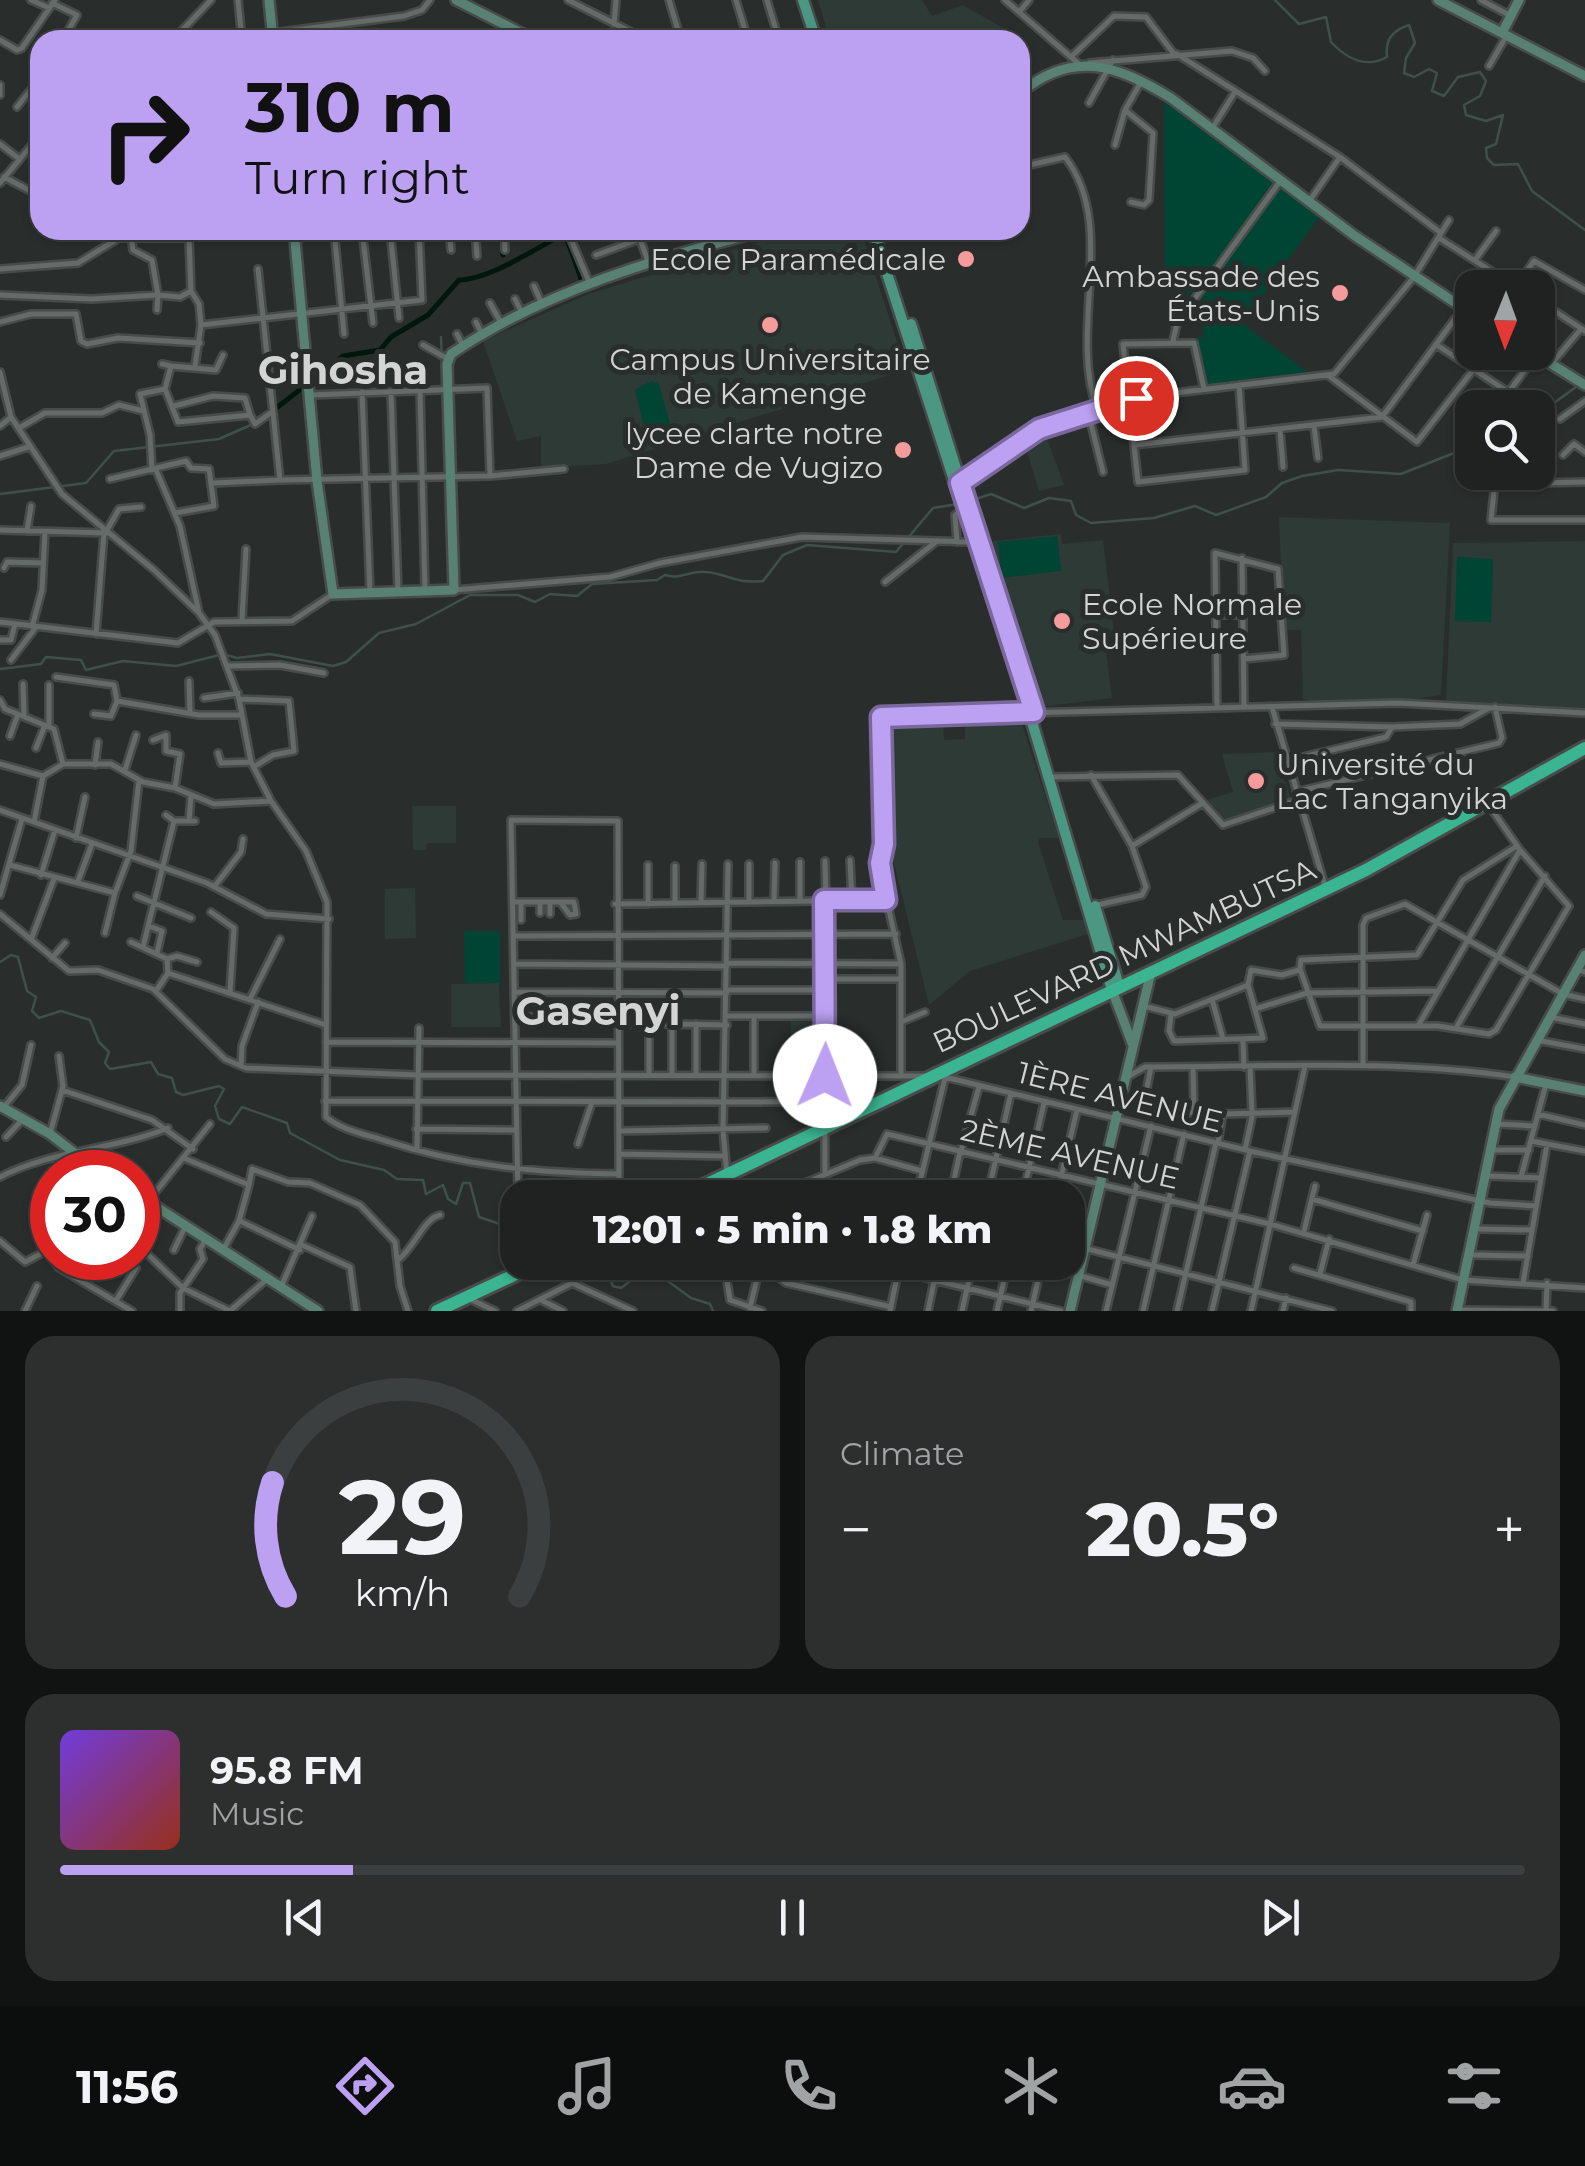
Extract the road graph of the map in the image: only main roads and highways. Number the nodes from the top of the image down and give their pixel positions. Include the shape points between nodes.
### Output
1 (806, 0) edge
2 (816, 30) edge
3 (879, 240) edge
4 (1585, 748) edge
5 (1070, 837) junction
6 (1115, 988) junction
7 (717, 1180) edge
8 (503, 1280) edge
9 (437, 1311) edge

1 - 2 main road
3 - 5 main road
4 - 6 highway, BOULEVARD MWAMBUTSA via 1326,889
5 - 6 main road
5 - 6 main road
6 - 7 highway, BOULEVARD MWAMBUTSA
8 - 9 highway

